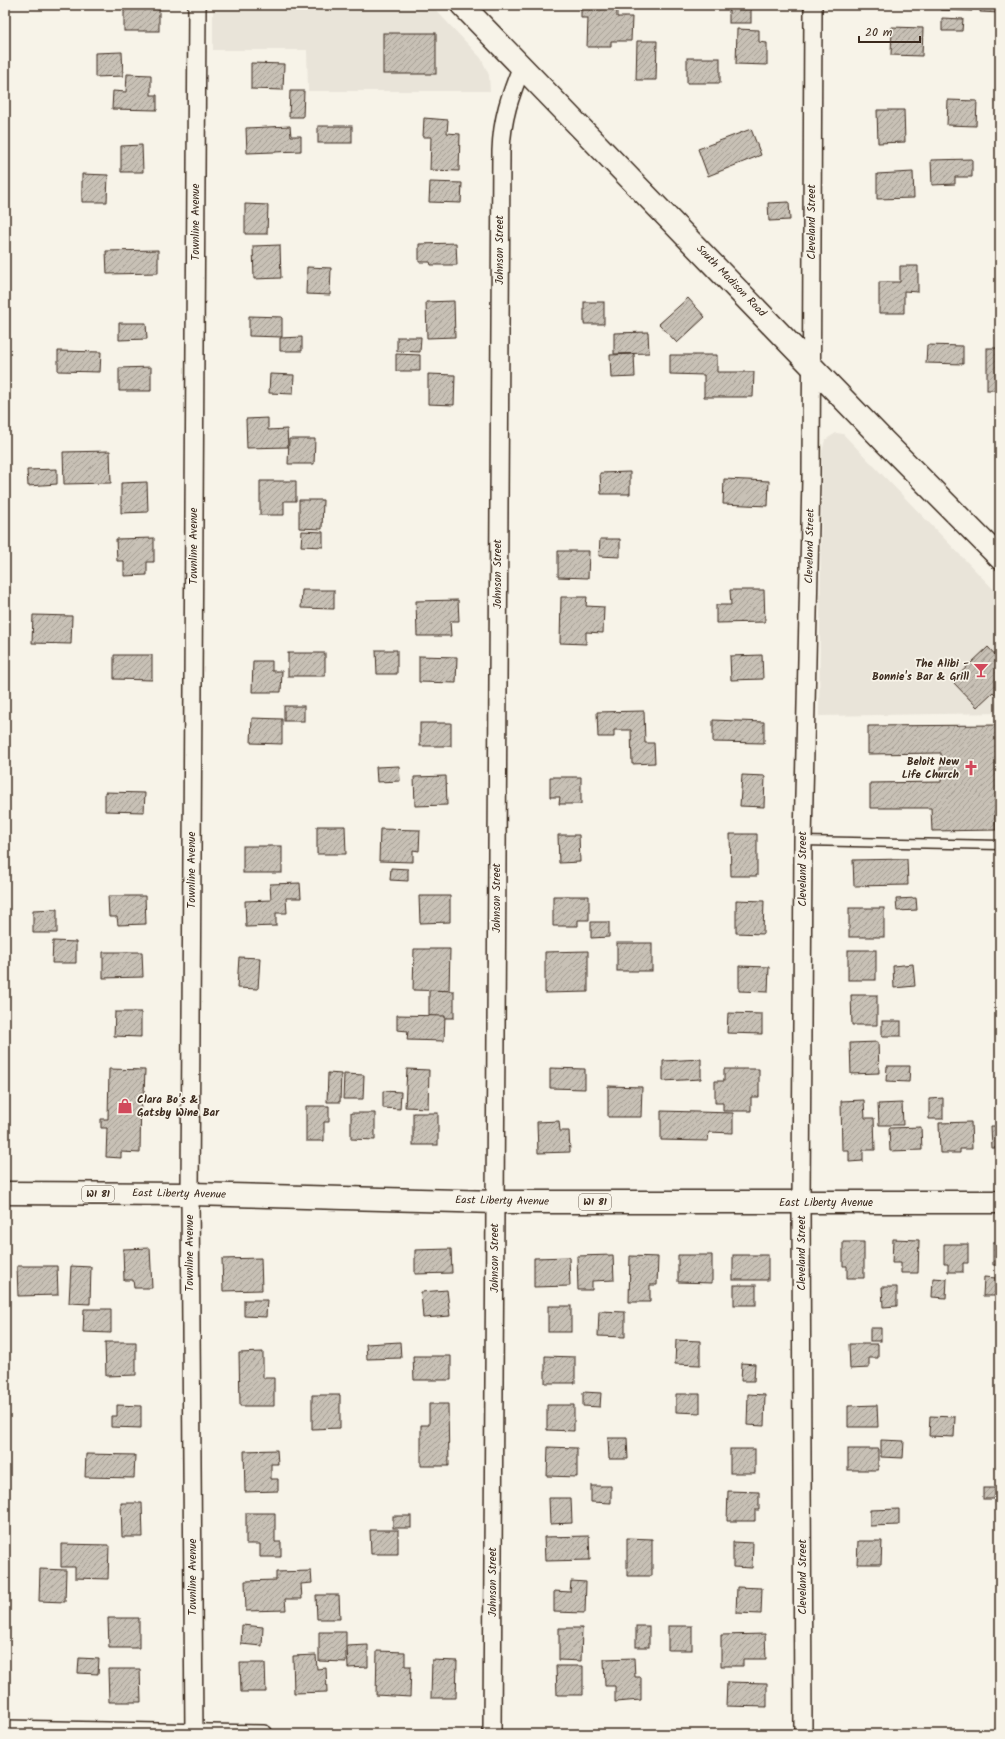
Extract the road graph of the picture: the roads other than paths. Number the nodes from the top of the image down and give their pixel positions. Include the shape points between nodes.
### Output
1 (197, 5) edge
2 (462, 5) edge
3 (813, 5) edge
4 (522, 66) junction
5 (811, 364) junction
6 (1000, 558) edge
7 (803, 841) junction
8 (1000, 845) edge
9 (5, 1192) edge
10 (190, 1194) junction
11 (496, 1202) junction
12 (1000, 1202) edge
13 (801, 1203) junction
14 (5, 1729) edge
15 (194, 1733) edge
16 (264, 1734) edge
17 (492, 1734) edge
18 (803, 1734) edge

1 - 10 street, Townline Avenue
2 - 4 main road, South Madison Road
3 - 5 street, Cleveland Street
4 - 5 main road, South Madison Road
4 - 11 street, Johnson Street via 505,112 501,144
5 - 6 main road, South Madison Road
5 - 7 street, Cleveland Street
7 - 8 lane
7 - 13 street, Cleveland Street
9 - 10 main road, East Liberty Avenue / WI 81
10 - 11 main road, East Liberty Avenue / WI 81
10 - 15 street, Townline Avenue
11 - 13 main road, East Liberty Avenue / WI 81
11 - 17 street, Johnson Street
12 - 13 main road, East Liberty Avenue / WI 81
13 - 18 street, Cleveland Street
14 - 15 street
15 - 16 street

